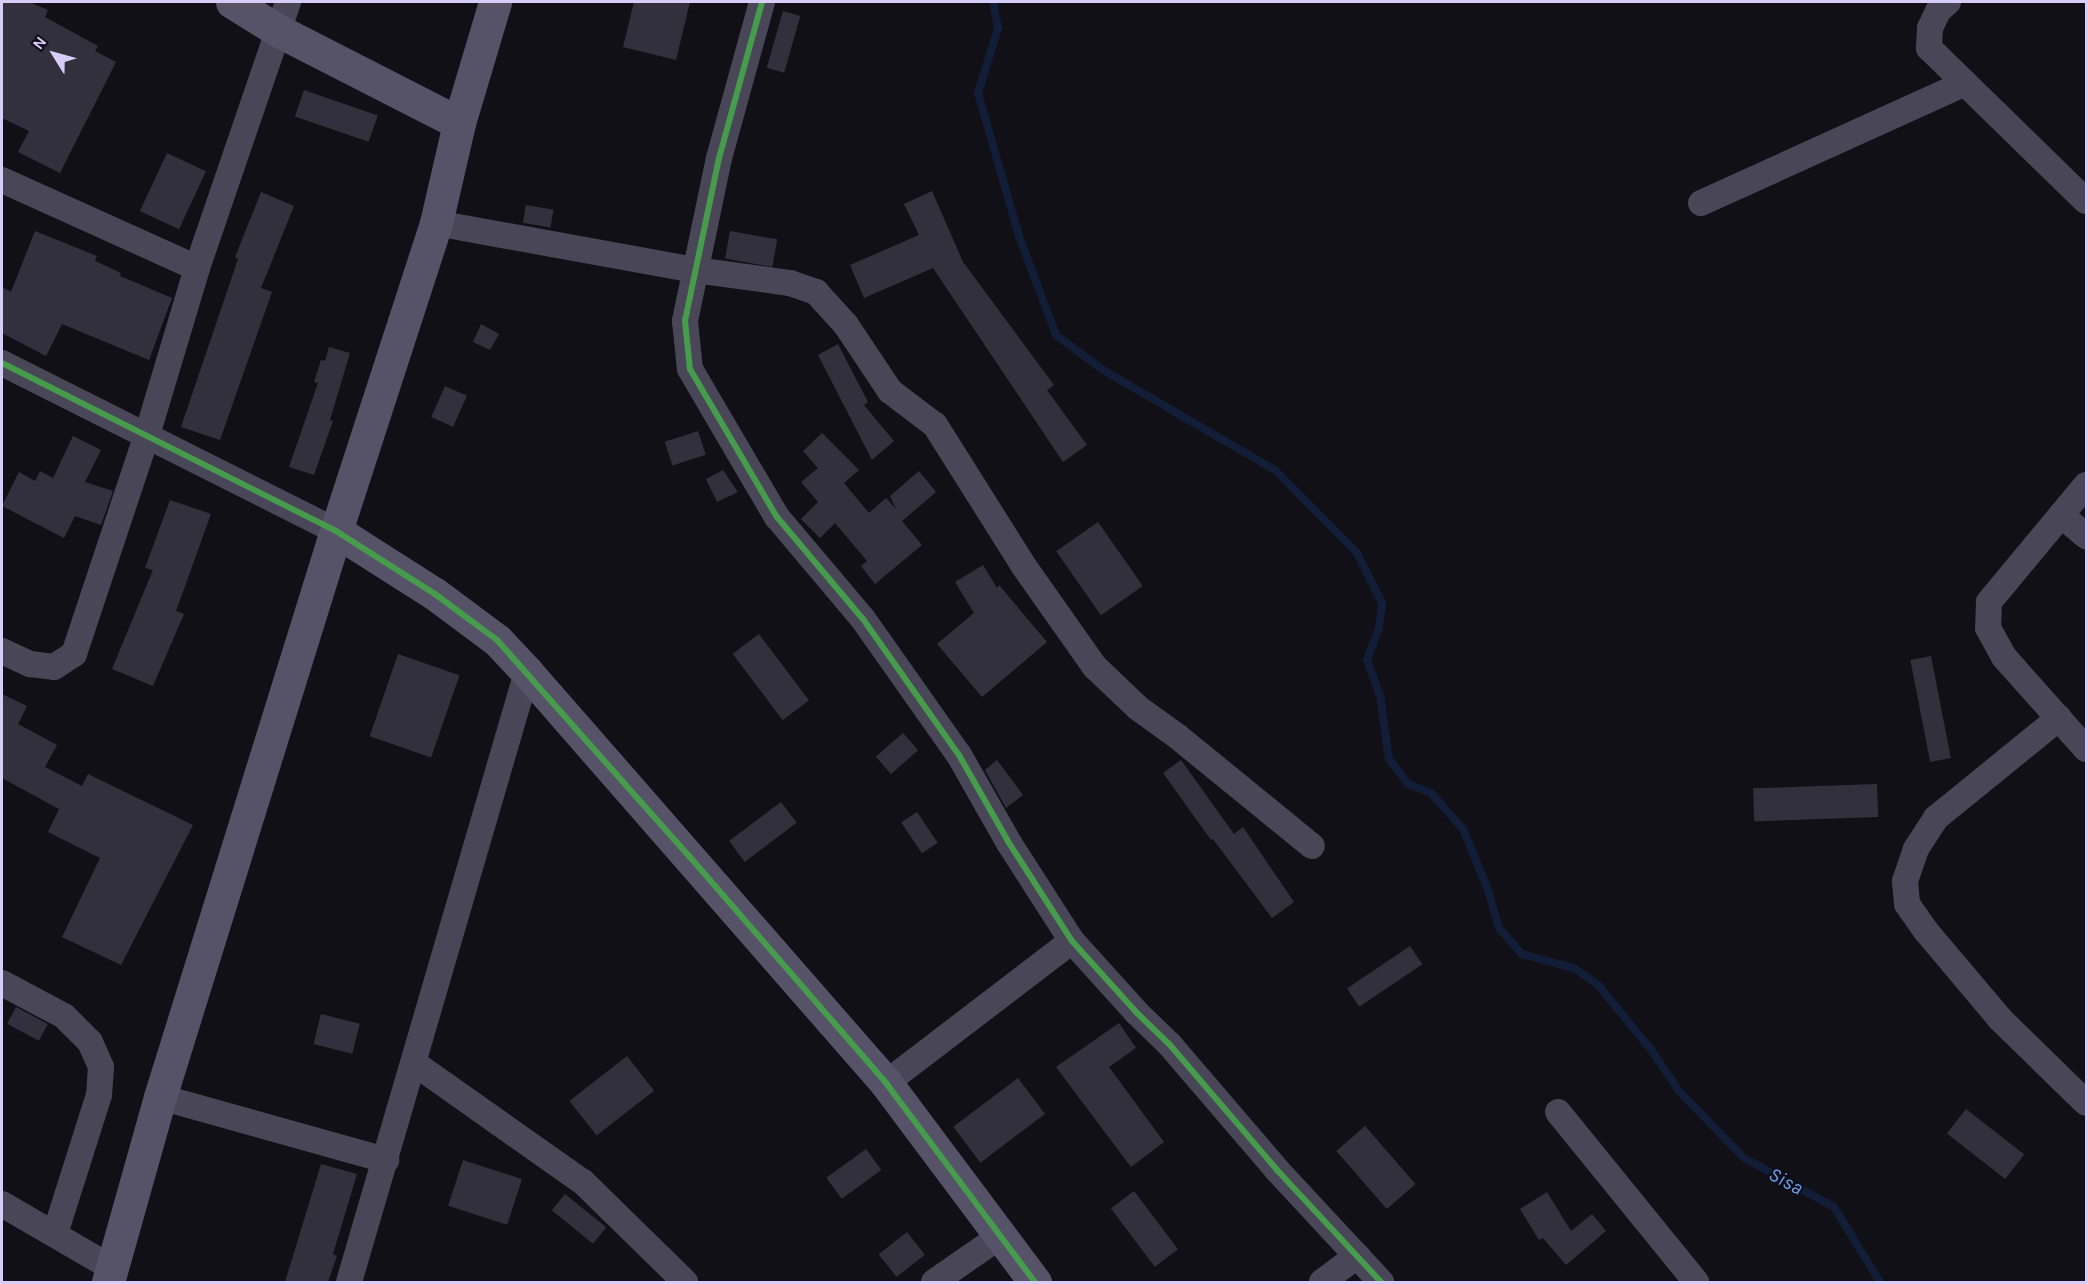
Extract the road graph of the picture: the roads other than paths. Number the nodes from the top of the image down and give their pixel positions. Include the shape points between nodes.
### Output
1 (232, 2) edge
2 (495, 2) edge
3 (762, 2) edge
4 (1948, 2) edge
5 (283, 16) edge
6 (1965, 84) junction
7 (459, 123) junction
8 (2, 180) edge
9 (2086, 201) edge
10 (1701, 203) dead end
11 (436, 223) junction
12 (197, 268) junction
13 (695, 270) junction
14 (2, 363) edge
15 (147, 435) junction
16 (2086, 485) edge
17 (2061, 515) junction
18 (336, 531) junction
19 (2086, 536) edge
20 (2, 651) edge
21 (527, 672) junction
22 (2059, 718) junction
23 (2086, 749) edge
24 (1312, 846) dead end
25 (1072, 941) junction
26 (2, 983) edge
27 (414, 1063) junction
28 (886, 1083) junction
29 (160, 1097) junction
30 (2086, 1103) edge
31 (1558, 1112) dead end
32 (386, 1160) junction
33 (2, 1204) edge
34 (55, 1234) junction
35 (999, 1237) junction
36 (1357, 1256) junction
37 (110, 1275) edge
38 (349, 1282) edge
39 (685, 1282) edge
40 (934, 1282) edge
41 (1035, 1282) edge
42 (1322, 1282) edge
43 (1381, 1282) edge
44 (1696, 1282) edge

1 - 5 street
2 - 7 street
3 - 13 street via 719,158
4 - 6 street via 1938,11 1930,28 1929,48
5 - 7 street
5 - 12 street
6 - 9 street
6 - 10 street
7 - 11 street
8 - 12 street
11 - 13 street
11 - 18 street
12 - 15 street
13 - 24 street via 790,283 816,292 846,325 890,391 935,425 1023,565 1095,667 1138,708
13 - 25 street via 685,321 690,369 777,518 863,618 959,755
14 - 15 street
15 - 18 street
15 - 20 street via 74,654 54,667 30,664
16 - 17 street
17 - 19 street
17 - 22 street via 1989,602 1988,628 2004,657
18 - 21 street via 435,594 497,640
18 - 29 street
21 - 27 street
21 - 28 street
22 - 23 street
22 - 30 street via 1936,818 1916,849 1905,881 1907,904 1926,931 2001,1019
25 - 28 street
25 - 36 street
26 - 34 street via 64,1016 90,1042 101,1067 99,1095
27 - 32 street
27 - 39 street via 583,1182
28 - 35 street
29 - 32 street
29 - 37 street
31 - 44 street
32 - 38 street
33 - 34 street
34 - 37 street
35 - 40 street
35 - 41 street
36 - 42 street
36 - 43 street

